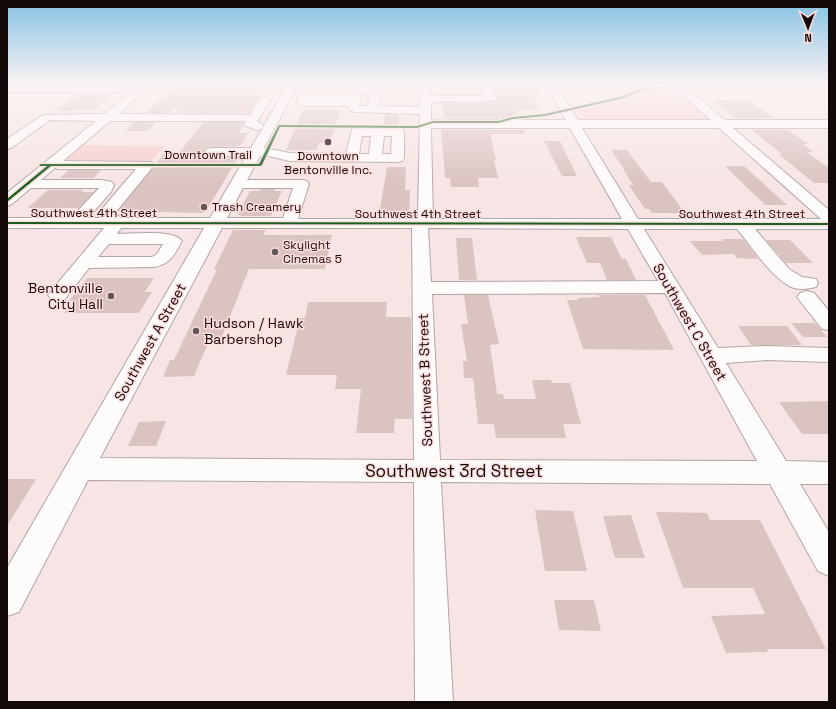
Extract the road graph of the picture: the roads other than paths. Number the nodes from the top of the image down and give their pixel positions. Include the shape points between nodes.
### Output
1 (47, 117) edge
2 (52, 117) edge
3 (263, 117) edge
4 (266, 117) edge
5 (425, 117) edge
6 (494, 117) edge
7 (569, 117) edge
8 (713, 117) edge
9 (107, 118) junction
10 (262, 122) junction
11 (573, 124) junction
12 (720, 124) junction
13 (826, 129) edge
14 (378, 132) junction
15 (7, 145) edge
16 (212, 152) dead end
17 (255, 152) junction
18 (290, 157) junction
19 (352, 157) junction
20 (375, 158) junction
21 (59, 165) dead end
22 (27, 184) junction
23 (250, 186) junction
24 (301, 190) junction
25 (7, 201) edge
26 (829, 218) edge
27 (7, 223) edge
28 (75, 223) junction
29 (117, 223) junction
30 (216, 223) junction
31 (288, 223) junction
32 (632, 223) junction
33 (420, 224) junction
34 (742, 224) junction
35 (829, 224) edge
36 (104, 239) junction
37 (84, 263) junction
38 (671, 287) junction
39 (422, 288) junction
40 (58, 295) dead end
41 (829, 324) edge
42 (829, 355) edge
43 (710, 356) junction
44 (80, 469) junction
45 (428, 471) junction
46 (778, 472) junction
47 (829, 472) edge
48 (829, 561) edge
49 (7, 600) edge
50 (434, 702) edge

1 - 15 street
2 - 9 street
3 - 10 street
4 - 10 street, Southwest A Street
5 - 33 street, Southwest B Street via 426,217
6 - 11 street
7 - 11 street, Southwest C Street
8 - 12 street
9 - 10 street
9 - 22 street
10 - 17 street, Southwest A Street
11 - 12 street
11 - 32 street, Southwest C Street
12 - 13 street via 808,124
12 - 26 street
14 - 19 street via 356,132
14 - 20 street
14 - 20 street via 398,132 397,158
16 - 17 street
17 - 18 street
17 - 23 street, Southwest A Street
18 - 19 street
18 - 24 street via 281,182
19 - 20 street
21 - 29 street via 147,165 107,212
22 - 25 street
22 - 28 street via 107,185
23 - 24 street via 302,184
23 - 30 street, Southwest A Street
24 - 31 street
27 - 28 street, Southwest 4th Street
28 - 29 street, Southwest 4th Street
29 - 30 street, Southwest 4th Street
29 - 36 street
30 - 31 street, Southwest 4th Street
30 - 44 street, Southwest A Street
31 - 33 street, Southwest 4th Street
32 - 33 street, Southwest 4th Street
32 - 34 street, Southwest 4th Street
32 - 38 street, Southwest C Street
33 - 39 street, Southwest B Street
34 - 35 street, Southwest 4th Street
34 - 41 street via 784,273 808,290
36 - 37 street
36 - 37 street via 174,241 164,258 155,262
37 - 40 street
38 - 39 street
38 - 43 street, Southwest C Street
39 - 45 street, Southwest B Street
42 - 43 street via 766,353
43 - 46 street, Southwest C Street
44 - 45 street, Southwest 3rd Street
44 - 49 street, Southwest A Street
45 - 46 street, Southwest 3rd Street
45 - 50 street, Southwest B Street
46 - 47 street, Southwest 3rd Street
46 - 48 street, Southwest C Street

